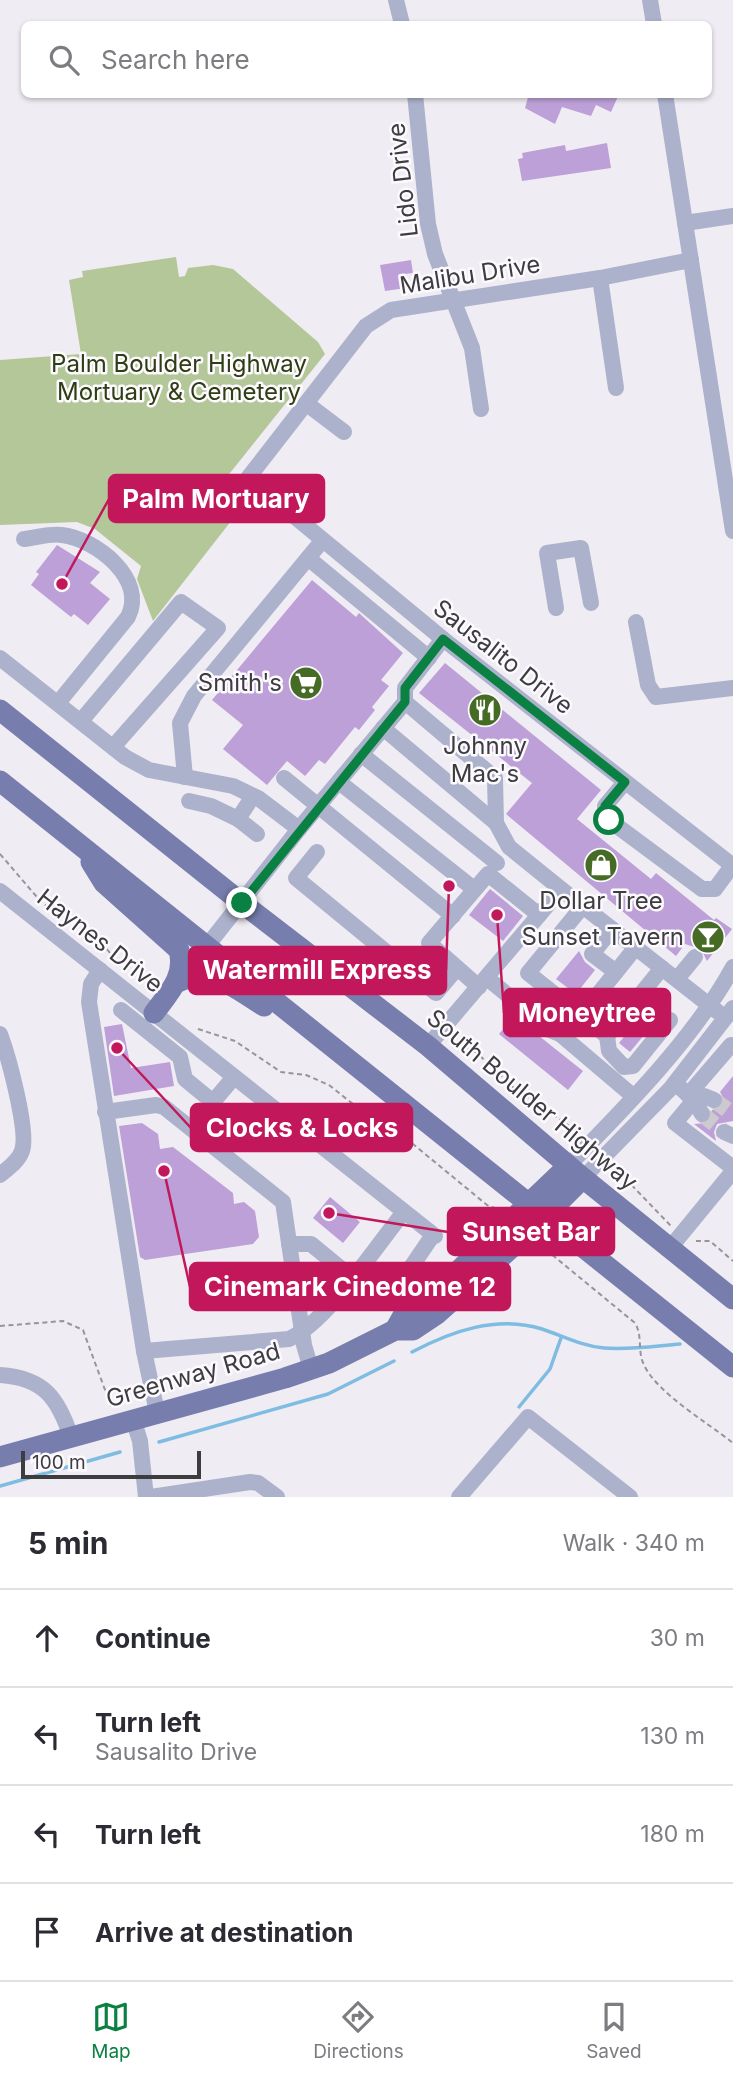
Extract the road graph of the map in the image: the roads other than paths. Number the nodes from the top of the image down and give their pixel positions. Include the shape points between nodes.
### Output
1 (396, 0) edge
2 (650, 0) edge
3 (401, 21) edge
4 (654, 21) edge
5 (415, 98) edge
6 (666, 98) edge
7 (733, 216) edge
8 (685, 223) junction
9 (691, 260) junction
10 (600, 278) junction
11 (453, 299) junction
12 (617, 388) dead end
13 (307, 404) junction
14 (481, 410) dead end
15 (344, 432) dead end
16 (248, 478) joint
17 (733, 531) edge
18 (24, 539) dead end
19 (322, 541) junction
20 (308, 558) junction
21 (590, 603) dead end
22 (556, 608) dead end
23 (636, 622) dead end
24 (443, 639) junction
25 (0, 658) edge
26 (429, 658) junction
27 (733, 688) edge
28 (405, 702) junction
29 (58, 703) junction
30 (0, 710) edge
31 (81, 721) junction
32 (383, 728) junction
33 (113, 747) junction
34 (361, 754) junction
35 (184, 777) junction
36 (284, 778) dead end
37 (0, 781) edge
38 (339, 782) junction
39 (625, 782) junction
40 (253, 796) junction
41 (189, 801) dead end
42 (318, 807) junction
43 (238, 819) junction
44 (496, 823) junction
45 (299, 829) junction
46 (257, 834) dead end
47 (81, 846) junction
48 (509, 847) junction
49 (317, 852) dead end
50 (733, 866) edge
51 (492, 868) junction
52 (474, 889) junction
53 (561, 889) junction
54 (0, 891) edge
55 (242, 903) junction
56 (583, 906) junction
57 (539, 915) junction
58 (453, 916) junction
59 (612, 929) junction
60 (207, 946) junction
61 (636, 947) junction
62 (695, 957) dead end
63 (733, 967) edge
64 (457, 968) junction
65 (662, 968) junction
66 (100, 970) junction
67 (616, 972) junction
68 (677, 979) junction
69 (177, 982) junction
70 (483, 982) junction
71 (710, 1004) junction
72 (121, 1010) dead end
73 (154, 1013) junction
74 (580, 1016) junction
75 (724, 1019) edge
76 (670, 1020) dead end
77 (0, 1034) edge
78 (560, 1034) junction
79 (317, 1035) junction
80 (607, 1036) junction
81 (434, 1040) junction
82 (732, 1046) edge
83 (234, 1077) junction
84 (675, 1083) junction
85 (633, 1096) junction
86 (714, 1100) dead end
87 (695, 1103) junction
88 (105, 1112) junction
89 (733, 1169) edge
90 (575, 1172) junction
91 (0, 1175) edge
92 (535, 1211) junction
93 (404, 1212) junction
94 (671, 1239) junction
95 (289, 1244) junction
96 (351, 1278) junction
97 (733, 1299) edge
98 (303, 1333) junction
99 (144, 1352) junction
100 (733, 1367) edge
101 (311, 1369) junction
102 (0, 1375) edge
103 (157, 1412) junction
104 (133, 1419) junction
105 (71, 1437) junction
106 (0, 1457) edge
107 (149, 1497) edge
108 (277, 1497) edge
109 (459, 1497) edge
110 (630, 1497) edge

1 - 3 street
2 - 4 street
5 - 11 street, Lido Drive via 428,224
6 - 8 street
7 - 8 street
8 - 9 street
9 - 10 street, Malibu Drive
9 - 17 street
10 - 11 street, Malibu Drive
10 - 12 street
11 - 13 street, Malibu Drive via 382,314 366,327
11 - 14 street, Lido Drive via 472,348
13 - 15 street
13 - 16 street, Malibu Drive
16 - 19 street, Sausalito Drive
18 - 29 street via 59,534 76,538 108,557 132,593 128,617
19 - 20 street
19 - 24 street, Sausalito Drive
20 - 26 street
20 - 35 street via 194,696 180,723
21 - 22 street via 581,548 547,553
23 - 27 street via 648,685 656,697
24 - 26 street
24 - 39 street, Sausalito Drive
25 - 29 street
26 - 28 street via 405,688
28 - 32 street
28 - 44 street via 495,778
29 - 31 street
30 - 55 main road, South Boulder Highway
31 - 33 street
31 - 33 street via 181,602 218,628
32 - 34 street
32 - 44 street
33 - 35 street via 149,770
34 - 38 street
34 - 51 street
35 - 40 street via 233,786
36 - 42 street
37 - 47 main road
38 - 42 street
38 - 52 street
39 - 50 street, Sausalito Drive
39 - 50 street via 605,806 609,820 702,889 715,889
40 - 43 street
40 - 45 street
41 - 43 street
42 - 45 street
42 - 58 street
43 - 46 street
44 - 48 street
45 - 55 street
47 - 60 main road
47 - 69 main road via 104,883 179,950 182,960
48 - 51 street
48 - 53 street
49 - 64 street via 296,878 436,993
51 - 52 street
51 - 57 street
52 - 58 street
53 - 56 street
53 - 57 street
54 - 66 street, Haynes Drive
55 - 60 street
55 - 81 main road, South Boulder Highway
56 - 59 street
56 - 74 street via 528,973
57 - 70 street
58 - 64 street via 429,943
59 - 61 street
59 - 67 street via 592,954
60 - 79 main road
61 - 65 street
61 - 67 street
62 - 68 street
63 - 71 street
64 - 70 street
65 - 68 street
65 - 80 street
66 - 73 street, Haynes Drive
66 - 88 street via 91,984 89,1002
67 - 74 street
68 - 71 street
69 - 73 main road
69 - 79 main road via 201,974 212,976
70 - 78 street
70 - 81 street
71 - 75 street
71 - 85 street
72 - 83 street via 180,1057 185,1079 213,1102
73 - 83 street, Haynes Drive
74 - 78 street
74 - 80 street
75 - 82 street
75 - 84 street
76 - 80 street via 633,1066 624,1067 609,1051
77 - 91 street via 11,1062 24,1144 13,1164
78 - 85 street
79 - 92 main road
81 - 90 main road, South Boulder Highway
82 - 87 street
83 - 93 street, Haynes Drive
84 - 87 street
84 - 90 street
85 - 90 street
86 - 87 street via 705,1096
87 - 89 street via 675,1123
88 - 95 street via 164,1107 283,1202
88 - 99 street
89 - 94 street
90 - 92 main road, Greenway Road
90 - 94 main road, South Boulder Highway
92 - 100 main road
92 - 101 main road, Greenway Road via 436,1314 413,1330 395,1330
93 - 96 street
93 - 96 street, Haynes Drive via 434,1236 402,1279 370,1295
94 - 97 main road, South Boulder Highway
95 - 96 street via 311,1244
95 - 98 street
96 - 98 street
98 - 99 street via 289,1339
98 - 101 street
99 - 103 street
101 - 103 main road, Greenway Road
102 - 105 street via 46,1390 62,1410
103 - 104 main road, Greenway Road
104 - 105 main road, Greenway Road
104 - 107 street
105 - 106 main road, Greenway Road
107 - 108 street via 250,1482
109 - 110 street via 528,1417

